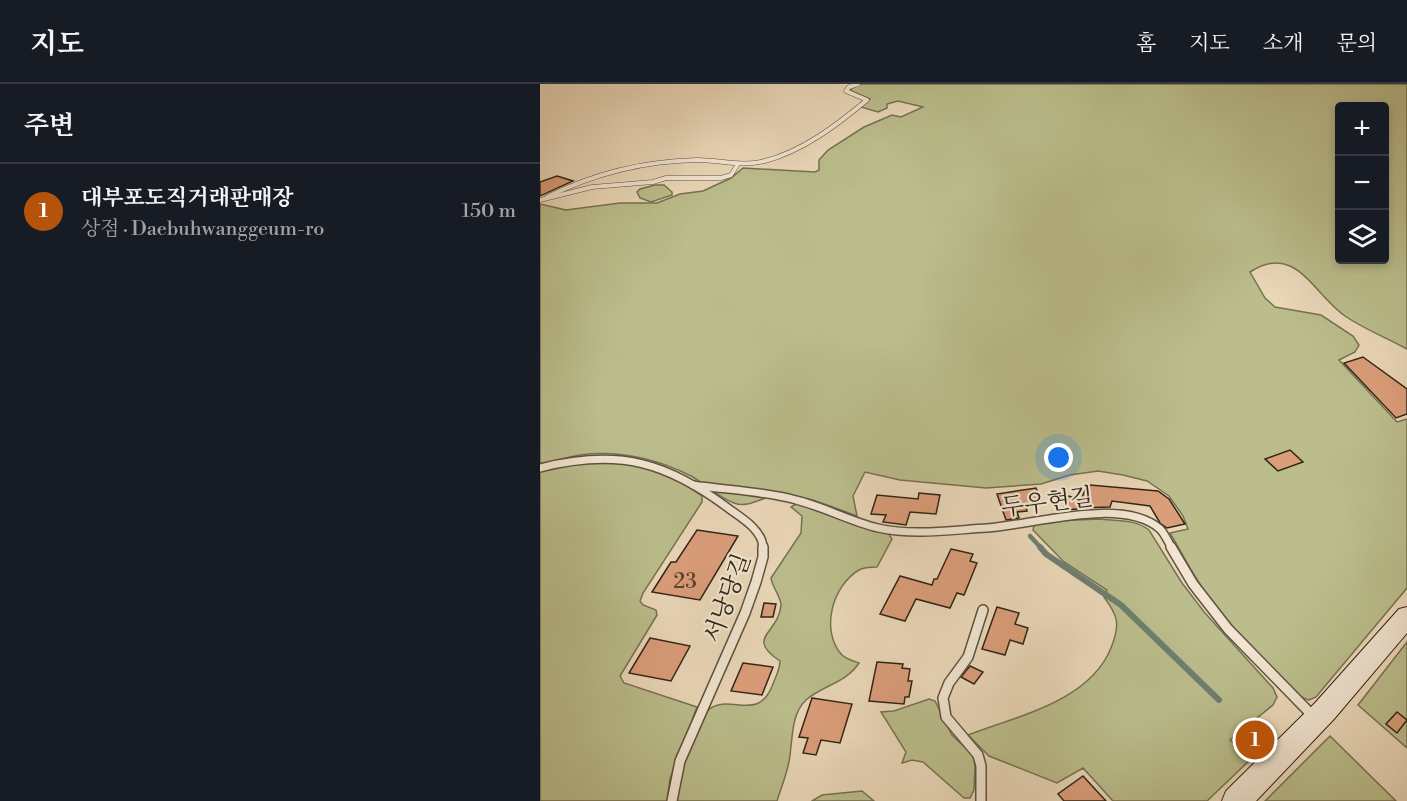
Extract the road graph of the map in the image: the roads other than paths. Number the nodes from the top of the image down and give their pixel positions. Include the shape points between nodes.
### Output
1 (858, 84) edge
2 (738, 164) junction
3 (547, 197) junction
4 (540, 200) edge
5 (540, 468) edge
6 (693, 484) junction
7 (983, 610) dead end
8 (1407, 616) edge
9 (1317, 720) junction
10 (672, 801) edge
11 (981, 801) edge
12 (1236, 801) edge

1 - 2 lane via 846,91 867,100 832,128 771,159
2 - 3 lane via 699,160 621,168
2 - 3 lane via 731,175 721,178 666,178
3 - 4 lane
5 - 6 lane, 서낭당길 via 590,458 624,458
6 - 9 lane, 두우현길 via 812,503 878,528 906,532 983,529 1092,514 1144,519 1161,530 1193,584 1228,629
6 - 10 lane, 서낭당길 via 758,533 765,551 756,585 680,762
7 - 11 lane via 965,664 946,687 943,697 953,727 980,758
8 - 9 main road
9 - 12 main road

